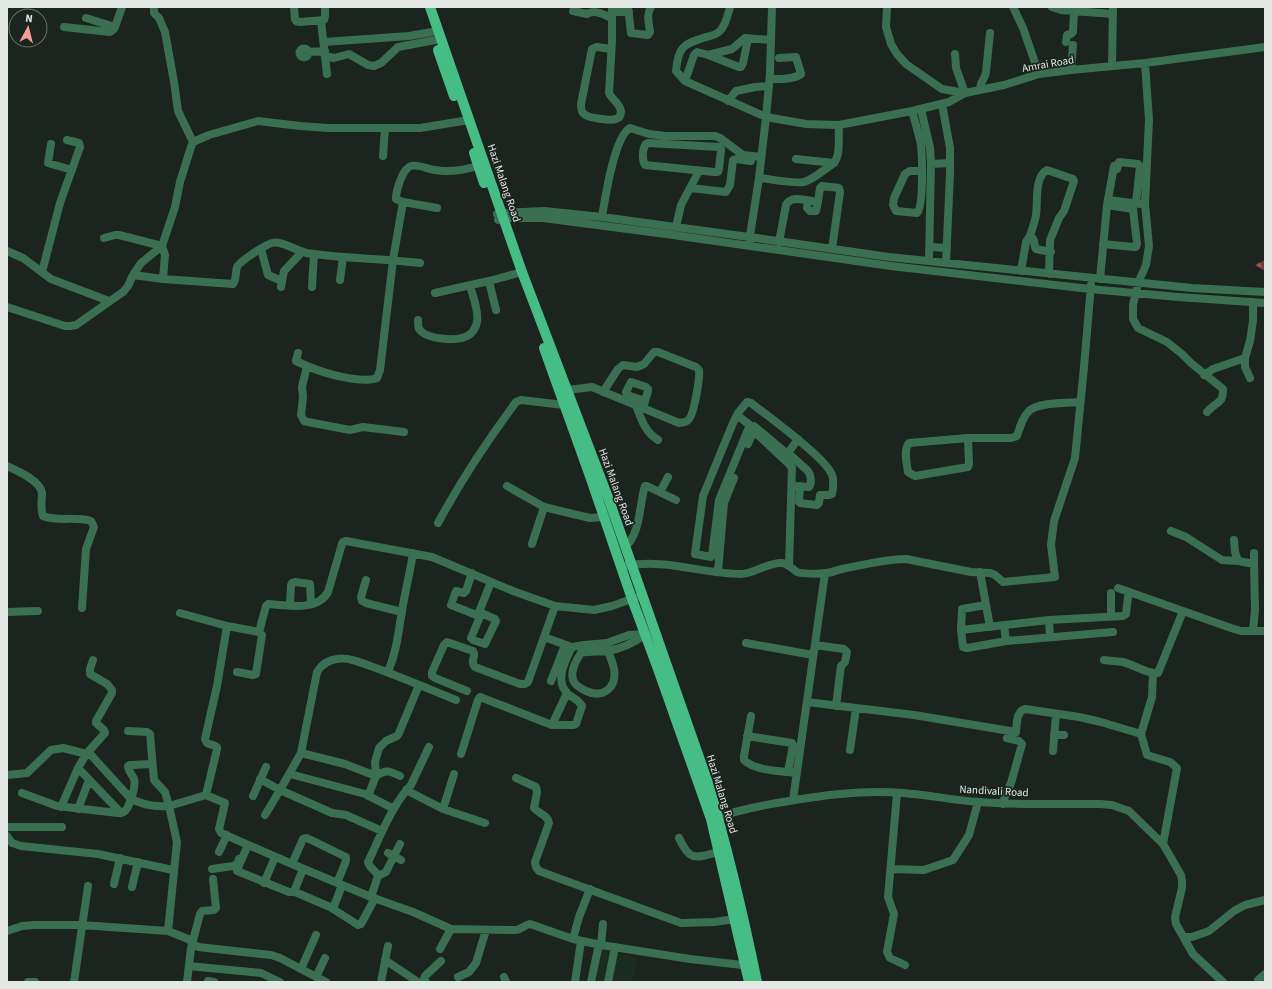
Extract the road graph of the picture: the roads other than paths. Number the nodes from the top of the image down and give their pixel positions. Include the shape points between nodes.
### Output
1 (122, 7) edge
2 (154, 7) edge
3 (294, 7) edge
4 (325, 7) edge
5 (423, 7) edge
6 (430, 7) edge
7 (651, 7) edge
8 (730, 7) edge
9 (772, 7) edge
10 (887, 7) edge
11 (1013, 7) edge
12 (1052, 7) edge
13 (629, 9) edge
14 (1113, 10) edge
15 (573, 11) dead end
16 (1074, 11) junction
17 (612, 13) edge
18 (86, 18) dead end
19 (321, 21) junction
20 (64, 27) dead end
21 (115, 27) junction
22 (990, 33) dead end
23 (436, 37) junction
24 (748, 38) junction
25 (771, 40) junction
26 (324, 42) junction
27 (1265, 47) edge
28 (611, 49) junction
29 (308, 52) dead end
30 (325, 54) junction
31 (955, 54) dead end
32 (708, 56) junction
33 (780, 58) dead end
34 (1144, 63) junction
35 (1112, 66) junction
36 (1071, 70) junction
37 (327, 74) dead end
38 (1039, 74) junction
39 (685, 81) junction
40 (770, 83) junction
41 (980, 90) junction
42 (965, 93) junction
43 (728, 100) junction
44 (942, 104) junction
45 (921, 109) junction
46 (912, 111) junction
47 (766, 117) junction
48 (466, 121) junction
49 (838, 125) junction
50 (385, 128) junction
51 (67, 140) dead end
52 (193, 142) junction
53 (51, 144) dead end
54 (383, 156) dead end
55 (761, 157) junction
56 (796, 159) dead end
57 (751, 161) dead end
58 (834, 163) junction
59 (950, 163) junction
60 (931, 164) junction
61 (478, 166) junction
62 (72, 170) junction
63 (699, 171) junction
64 (922, 171) junction
65 (759, 178) junction
66 (690, 188) junction
67 (403, 202) junction
68 (1109, 202) junction
69 (1136, 203) junction
70 (1145, 204) junction
71 (437, 208) dead end
72 (500, 216) junction
73 (602, 217) junction
74 (676, 227) junction
75 (1030, 236) junction
76 (749, 237) junction
77 (104, 238) dead end
78 (779, 242) junction
79 (162, 246) junction
80 (748, 246) junction
81 (1103, 246) junction
82 (930, 247) junction
83 (947, 248) junction
84 (260, 249) junction
85 (832, 249) junction
86 (7, 251) edge
87 (302, 252) junction
88 (1051, 252) junction
89 (1140, 253) dead end
90 (314, 254) junction
91 (343, 257) junction
92 (393, 260) junction
93 (929, 262) junction
94 (420, 263) dead end
95 (946, 263) junction
96 (1021, 271) junction
97 (42, 272) junction
98 (520, 272) junction
99 (1049, 274) junction
100 (133, 275) junction
101 (163, 278) junction
102 (1091, 278) junction
103 (1100, 279) junction
104 (340, 280) dead end
105 (489, 282) junction
106 (1138, 283) junction
107 (470, 286) junction
108 (312, 287) dead end
109 (1179, 287) junction
110 (1090, 289) junction
111 (1137, 292) junction
112 (1265, 292) edge
113 (435, 293) dead end
114 (1178, 297) junction
115 (109, 301) junction
116 (1253, 302) junction
117 (1265, 303) edge
118 (7, 306) edge
119 (496, 310) dead end
120 (418, 320) dead end
121 (298, 353) dead end
122 (1245, 358) junction
123 (308, 366) junction
124 (1204, 375) junction
125 (1250, 378) dead end
126 (567, 390) junction
127 (603, 392) junction
128 (1080, 402) junction
129 (567, 403) junction
130 (641, 405) junction
131 (1207, 412) dead end
132 (737, 415) junction
133 (404, 432) dead end
134 (753, 434) junction
135 (968, 438) junction
136 (798, 439) junction
137 (658, 440) dead end
138 (775, 448) junction
139 (784, 451) dead end
140 (7, 466) edge
141 (792, 468) junction
142 (809, 472) junction
143 (668, 477) dead end
144 (507, 486) dead end
145 (792, 486) junction
146 (800, 486) junction
147 (660, 492) junction
148 (676, 500) dead end
149 (544, 507) junction
150 (604, 517) junction
151 (438, 523) dead end
152 (1171, 531) dead end
153 (1234, 540) dead end
154 (717, 542) junction
155 (532, 544) dead end
156 (625, 547) junction
157 (414, 553) junction
158 (1254, 553) dead end
159 (1238, 562) junction
160 (1254, 564) junction
161 (788, 565) junction
162 (626, 566) junction
163 (718, 571) junction
164 (980, 572) junction
165 (472, 573) junction
166 (825, 573) junction
167 (366, 580) dead end
168 (491, 582) junction
169 (1128, 597) dead end
170 (637, 598) junction
171 (310, 604) junction
172 (290, 605) junction
173 (986, 605) junction
174 (555, 606) junction
175 (82, 608) dead end
176 (38, 611) dead end
177 (1183, 611) junction
178 (7, 612) edge
179 (402, 612) junction
180 (180, 613) dead end
181 (1111, 616) junction
182 (1049, 620) junction
183 (1004, 625) junction
184 (227, 626) junction
185 (990, 627) junction
186 (961, 630) junction
187 (1253, 631) junction
188 (1265, 631) edge
189 (259, 632) junction
190 (1113, 632) dead end
191 (649, 635) junction
192 (544, 637) junction
193 (1050, 637) junction
194 (1006, 641) junction
195 (746, 643) dead end
196 (815, 645) junction
197 (569, 646) junction
198 (629, 648) dead end
199 (608, 651) junction
200 (814, 656) junction
201 (93, 660) dead end
202 (1104, 660) dead end
203 (237, 672) dead end
204 (388, 672) junction
205 (1154, 673) junction
206 (551, 681) dead end
207 (419, 685) junction
208 (468, 691) dead end
209 (567, 693) junction
210 (456, 700) dead end
211 (807, 702) junction
212 (836, 706) junction
213 (856, 711) junction
214 (1056, 714) junction
215 (750, 716) dead end
216 (870, 716) dead end
217 (552, 726) junction
218 (128, 731) dead end
219 (1141, 734) junction
220 (1054, 735) junction
221 (1064, 735) dead end
222 (747, 736) junction
223 (1007, 738) dead end
224 (429, 747) dead end
225 (850, 750) dead end
226 (1053, 751) dead end
227 (302, 753) junction
228 (87, 754) junction
229 (461, 754) dead end
230 (152, 764) junction
231 (266, 767) dead end
232 (78, 768) junction
233 (788, 772) junction
234 (797, 773) junction
235 (290, 774) junction
236 (454, 774) dead end
237 (7, 775) edge
238 (376, 776) junction
239 (400, 776) dead end
240 (516, 778) dead end
241 (260, 779) junction
242 (89, 780) junction
243 (280, 790) junction
244 (406, 790) junction
245 (22, 793) dead end
246 (897, 793) junction
247 (206, 795) junction
248 (253, 796) dead end
249 (368, 796) junction
250 (131, 799) junction
251 (793, 800) junction
252 (978, 802) junction
253 (1003, 804) junction
254 (169, 806) junction
255 (61, 807) junction
256 (78, 809) junction
257 (443, 809) junction
258 (394, 810) junction
259 (121, 813) junction
260 (265, 815) dead end
261 (714, 818) junction
262 (485, 823) dead end
263 (62, 826) dead end
264 (7, 827) edge
265 (382, 831) junction
266 (7, 836) edge
267 (227, 836) junction
268 (679, 838) dead end
269 (247, 844) junction
270 (400, 844) dead end
271 (1163, 844) junction
272 (718, 852) junction
273 (220, 853) dead end
274 (275, 857) junction
275 (120, 858) junction
276 (138, 862) junction
277 (292, 864) junction
278 (212, 869) dead end
279 (303, 869) junction
280 (891, 869) junction
281 (173, 870) junction
282 (378, 876) junction
283 (213, 879) dead end
284 (264, 883) junction
285 (114, 884) dead end
286 (340, 884) junction
287 (88, 886) dead end
288 (132, 887) dead end
289 (590, 890) junction
290 (294, 892) junction
291 (373, 897) junction
292 (1265, 900) edge
293 (333, 909) junction
294 (734, 919) junction
295 (604, 924) dead end
296 (81, 925) junction
297 (452, 929) junction
298 (486, 930) junction
299 (7, 931) edge
300 (168, 931) junction
301 (316, 935) dead end
302 (1184, 937) junction
303 (573, 939) junction
304 (581, 941) junction
305 (193, 943) junction
306 (600, 945) junction
307 (388, 946) dead end
308 (615, 947) junction
309 (440, 949) dead end
310 (325, 958) dead end
311 (385, 960) junction
312 (441, 961) dead end
313 (905, 965) dead end
314 (189, 966) junction
315 (749, 966) junction
316 (301, 969) junction
317 (1265, 974) edge
318 (458, 976) dead end
319 (316, 977) junction
320 (28, 982) edge
321 (35, 982) edge
322 (74, 982) edge
323 (187, 982) edge
324 (280, 982) edge
325 (326, 982) edge
326 (381, 982) edge
327 (418, 982) edge
328 (426, 982) edge
329 (575, 982) edge
330 (592, 982) edge
331 (608, 982) edge
332 (749, 982) edge
333 (757, 982) edge
334 (1223, 982) edge
335 (1259, 982) edge

1 - 21 street
2 - 52 street via 154,13 166,32 178,111
3 - 19 street via 295,19 298,22
4 - 19 street via 325,18
5 - 23 main road, Hazi Malang Road
6 - 23 main road, Hazi Malang Road
7 - 13 street via 647,15 650,32 648,35 631,33
8 - 39 street via 720,31 684,45 679,51 676,71
9 - 25 street
10 - 42 street, Amrai Road via 886,27 891,44 906,64 942,88
11 - 38 street
12 - 16 street
13 - 17 street
14 - 16 street
14 - 35 street
15 - 17 street via 587,14 592,11
16 - 36 street via 1073,32 1067,35
17 - 28 street
18 - 21 street
19 - 26 street
20 - 21 street via 110,32
22 - 41 street via 986,77 980,84
23 - 26 street via 409,36
23 - 30 street via 398,47 374,66 349,54 334,58
23 - 48 main road, Hazi Malang Road
24 - 25 street
24 - 32 street via 732,48
24 - 32 street via 741,67
25 - 40 street
26 - 30 street
27 - 34 street, Amrai Road
28 - 28 street via 609,93 610,98 618,103 622,111 617,119 604,120 585,115 581,104 592,49
29 - 30 street
30 - 37 street
31 - 42 street via 956,68
32 - 39 street via 696,54
33 - 40 street via 796,57 801,74
34 - 35 street, Amrai Road
34 - 70 street via 1148,120
35 - 36 street, Amrai Road
36 - 38 street, Amrai Road
38 - 41 street, Amrai Road
39 - 43 street
40 - 43 street via 736,91
40 - 47 street
41 - 42 street, Amrai Road
42 - 44 street
43 - 47 street
44 - 45 street
44 - 59 street via 949,138
45 - 46 street
45 - 60 street
46 - 49 street
46 - 64 street via 921,144
47 - 49 street via 806,124
47 - 55 street
48 - 50 street via 420,128
48 - 61 main road, Hazi Malang Road
48 - 72 main road, Hazi Malang Road
49 - 58 street via 837,155
50 - 52 street via 300,126 258,121
50 - 54 street
51 - 62 street via 78,142 80,145
52 - 79 street
53 - 62 street via 48,163
55 - 65 street
55 - 73 street via 743,154 715,136 665,136 630,128 621,140 612,163
56 - 58 street
57 - 66 street via 733,160 726,192
58 - 65 street via 804,182
59 - 60 street
59 - 83 street
60 - 82 street
61 - 67 street via 449,172 411,166 403,173 396,197 398,201
61 - 72 main road, Hazi Malang Road
62 - 97 street via 60,203
63 - 63 street via 718,172 721,148 648,143 644,145 645,165
63 - 66 street
64 - 64 street via 919,211 896,211 893,205 894,198 905,174 910,171
65 - 76 street
66 - 74 street via 681,205
67 - 71 street
67 - 92 street
68 - 69 street
68 - 69 street via 1114,166 1118,166 1120,162 1140,166
68 - 81 street
68 - 81 street via 1133,209 1137,244 1136,247
69 - 70 street
70 - 106 street via 1150,246 1146,265
72 - 73 street via 544,212
72 - 80 street via 543,218
72 - 98 main road, Hazi Malang Road
73 - 74 street
74 - 76 street
75 - 88 street via 1035,242 1036,249
75 - 88 street via 1036,217 1038,188 1044,172 1047,170 1073,180 1064,211 1050,240
75 - 96 street via 1026,242
76 - 78 street
76 - 80 street
77 - 79 street via 119,235
78 - 85 street
78 - 85 street via 788,201 791,199 818,202 822,186 839,188
79 - 100 street via 141,263
79 - 101 street via 165,255
80 - 110 street via 891,266
81 - 89 street
81 - 103 street
82 - 83 street
82 - 93 street
83 - 95 street
84 - 87 street via 276,242
84 - 87 street via 268,275 282,284 284,271
84 - 101 street via 239,264 233,284
85 - 93 street
86 - 97 street via 23,258
87 - 90 street
88 - 99 street
90 - 91 street
90 - 108 street
91 - 92 street
91 - 104 street
92 - 94 street
92 - 123 street via 377,378 359,380 318,371
93 - 95 street
95 - 96 street
96 - 99 street
97 - 115 street via 51,279
98 - 105 street
98 - 126 main road, Hazi Malang Road
98 - 129 main road, Hazi Malang Road
99 - 102 street
100 - 101 street
100 - 115 street via 123,292
102 - 103 street
102 - 110 street
103 - 106 street
105 - 107 street
105 - 119 street
106 - 109 street
106 - 111 street
107 - 113 street
107 - 120 street via 478,319 476,327 468,335 454,339 431,337 419,328
109 - 112 street
109 - 114 street
110 - 111 street
110 - 128 street
111 - 114 street
111 - 124 street via 1132,312 1138,328 1168,342
114 - 116 street
115 - 118 street via 82,322 71,326
116 - 117 street
116 - 122 street via 1253,320
121 - 123 street via 296,361
122 - 124 street via 1213,369
122 - 125 street via 1244,367
123 - 133 street via 302,387 301,415 304,421 350,430 363,427
124 - 131 street via 1223,389 1219,403
126 - 127 street via 592,387
126 - 129 main road, Hazi Malang Road
127 - 130 street
127 - 130 street via 623,365 637,367 644,364 654,352 698,368 700,372 695,404 688,421 679,422
128 - 135 street via 1040,405 1030,410 1022,420 1017,436 1011,438
128 - 164 street via 1075,458 1054,521 1051,545 1055,577 1003,582 995,575
129 - 150 main road, Hazi Malang Road
129 - 151 street via 521,400 516,402 482,448
129 - 156 main road, Hazi Malang Road via 606,493
130 - 137 street via 646,429
132 - 134 street
132 - 136 street via 747,402 750,402
132 - 154 street via 703,496 695,554 712,556
134 - 138 street
134 - 154 street via 719,500 721,506
135 - 135 street via 968,467 915,476 908,472 906,446 909,443
136 - 142 street via 788,453
136 - 146 street via 827,466 833,476 832,494 820,495 817,505 799,502
138 - 139 street
138 - 141 street
140 - 175 street via 39,486 42,492 43,516 91,521 94,527 86,549
141 - 142 street
141 - 145 street
142 - 146 street via 810,487
143 - 147 street
144 - 149 street
145 - 146 street
145 - 161 street
147 - 148 street
147 - 156 street via 645,486 636,528
149 - 150 street via 590,518
149 - 155 street
150 - 162 main road, Hazi Malang Road
152 - 159 street via 1186,537 1222,560
153 - 159 street
154 - 163 street
156 - 162 main road, Hazi Malang Road
157 - 165 street via 432,557
157 - 171 street via 343,542 326,596
157 - 179 street
158 - 160 street
159 - 160 street
160 - 187 street
161 - 163 street via 776,563 742,574
161 - 166 street via 800,573
162 - 163 street via 666,564
162 - 170 main road, Hazi Malang Road
164 - 166 street via 898,559
164 - 173 street
165 - 168 street
165 - 168 street via 466,591 456,592 452,606 479,614
166 - 196 street
167 - 179 street via 362,601
168 - 174 street
169 - 181 street via 1126,614
170 - 174 street via 594,610
170 - 191 main road, Hazi Malang Road
171 - 172 street
171 - 172 street via 310,584 295,582 291,585
172 - 189 street via 266,605
173 - 185 street
173 - 186 street via 962,608
174 - 192 street
176 - 178 street
177 - 181 street via 1114,591
177 - 187 street via 1241,631
177 - 205 street via 1159,671
179 - 204 street via 396,650
180 - 184 street
181 - 182 street
182 - 183 street
182 - 193 street
183 - 185 street
183 - 194 street
184 - 189 street
184 - 247 street via 205,739 208,744 217,747
185 - 186 street
186 - 194 street via 966,648
187 - 188 street
189 - 203 street via 262,637 256,674
190 - 193 street
191 - 197 street via 629,635 607,643
191 - 198 street
191 - 199 street
191 - 261 main road, Hazi Malang Road via 707,780
192 - 197 street
192 - 208 street via 528,682 525,684 475,667 472,664 475,656 473,650 447,642 432,676
193 - 194 street
195 - 200 street
196 - 200 street
196 - 212 street via 844,649 847,652 845,662 841,666
197 - 206 street
197 - 209 street via 560,675
199 - 199 street via 581,653 572,676 577,686 592,694 607,691 614,680 614,669
200 - 211 street
201 - 228 street via 90,674 111,687 112,693 96,721 104,730 104,735
202 - 205 street via 1123,662
204 - 207 street
204 - 227 street via 348,659 329,661 322,665 317,672
205 - 219 street via 1152,697
207 - 210 street
207 - 238 street via 399,733 379,748 375,762
209 - 217 street
209 - 217 street via 582,706 577,722 574,726
211 - 212 street
211 - 234 street
212 - 213 street
213 - 214 street via 914,715 1016,732 1018,714 1021,710
213 - 216 street
213 - 225 street
214 - 219 street via 1101,722
214 - 220 street
215 - 222 street
217 - 229 street via 480,697
218 - 230 street via 150,734
219 - 271 street via 1147,755 1170,762 1177,768
220 - 221 street
220 - 226 street
222 - 233 street via 744,760 759,768
222 - 233 street via 792,743
223 - 253 street via 1022,744
224 - 244 street via 411,785
227 - 235 street
227 - 238 street via 345,764
228 - 232 street
228 - 237 street via 63,748 51,750 27,773
228 - 250 street via 94,758
230 - 250 street via 128,766 135,784
230 - 254 street via 154,780 165,792
231 - 241 street
232 - 242 street
232 - 255 street
233 - 234 street
234 - 251 street
235 - 243 street
235 - 249 street
236 - 257 street
238 - 239 street via 386,771
238 - 249 street
240 - 289 street via 536,788 534,808 549,819 535,862 536,867 539,871
241 - 243 street
241 - 248 street
242 - 256 street
242 - 259 street
243 - 260 street
243 - 265 street
244 - 257 street
244 - 258 street
245 - 255 street
246 - 251 street, Nandivali Road via 850,793
246 - 252 street, Nandivali Road
246 - 280 street
247 - 254 street
247 - 267 street via 225,803 219,828 221,833
249 - 258 street
250 - 254 street via 147,805
250 - 259 street via 128,809
251 - 261 street, Nandivali Road
252 - 253 street, Nandivali Road
252 - 280 street via 969,835 953,860 924,870
253 - 271 street, Nandivali Road via 1112,805 1130,811
254 - 281 street via 177,842
255 - 256 street
256 - 259 street
257 - 262 street
258 - 265 street
261 - 272 main road, Hazi Malang Road
261 - 315 main road, Hazi Malang Road via 745,928
263 - 264 street
265 - 282 street via 368,862
266 - 275 street via 12,843 21,846
267 - 269 street
267 - 273 street
268 - 272 street via 684,850 691,856
269 - 274 street
269 - 278 street via 236,865
269 - 284 street via 237,871
270 - 282 street via 386,872
271 - 302 street, Nandivali Road via 1181,875 1182,888 1175,917
272 - 294 main road, Hazi Malang Road
274 - 277 street
274 - 284 street
275 - 276 street
275 - 285 street
276 - 281 street
276 - 288 street
277 - 279 street
277 - 286 street via 303,839 307,838 346,857
279 - 286 street
279 - 290 street
280 - 313 street via 888,897 894,914 887,952 890,958
281 - 300 street
282 - 291 street
283 - 305 street via 216,908 200,912
284 - 290 street
286 - 291 street
286 - 293 street
287 - 296 street
289 - 294 street via 681,922
289 - 303 street
290 - 293 street
291 - 293 street via 359,925
291 - 297 street
292 - 302 street via 1234,911 1209,931
294 - 315 main road, Hazi Malang Road
295 - 306 street
296 - 299 street via 22,926
296 - 300 street
296 - 322 street
297 - 298 street
297 - 309 street
298 - 303 street via 518,930 530,924
298 - 318 street via 476,963 470,972
300 - 305 street
301 - 316 street
302 - 334 street, Nandivali Road via 1193,954
303 - 304 street
304 - 306 street
304 - 329 street
305 - 314 street
305 - 316 street via 198,947 280,958
306 - 308 street
306 - 330 street
307 - 311 street
308 - 315 street
308 - 331 street
310 - 319 street
311 - 326 street
311 - 327 street
312 - 328 street via 425,976
314 - 323 street
314 - 324 street via 261,973
315 - 332 main road, Hazi Malang Road
315 - 333 main road, Hazi Malang Road
316 - 319 street
317 - 335 street
319 - 325 street
320 - 321 street

